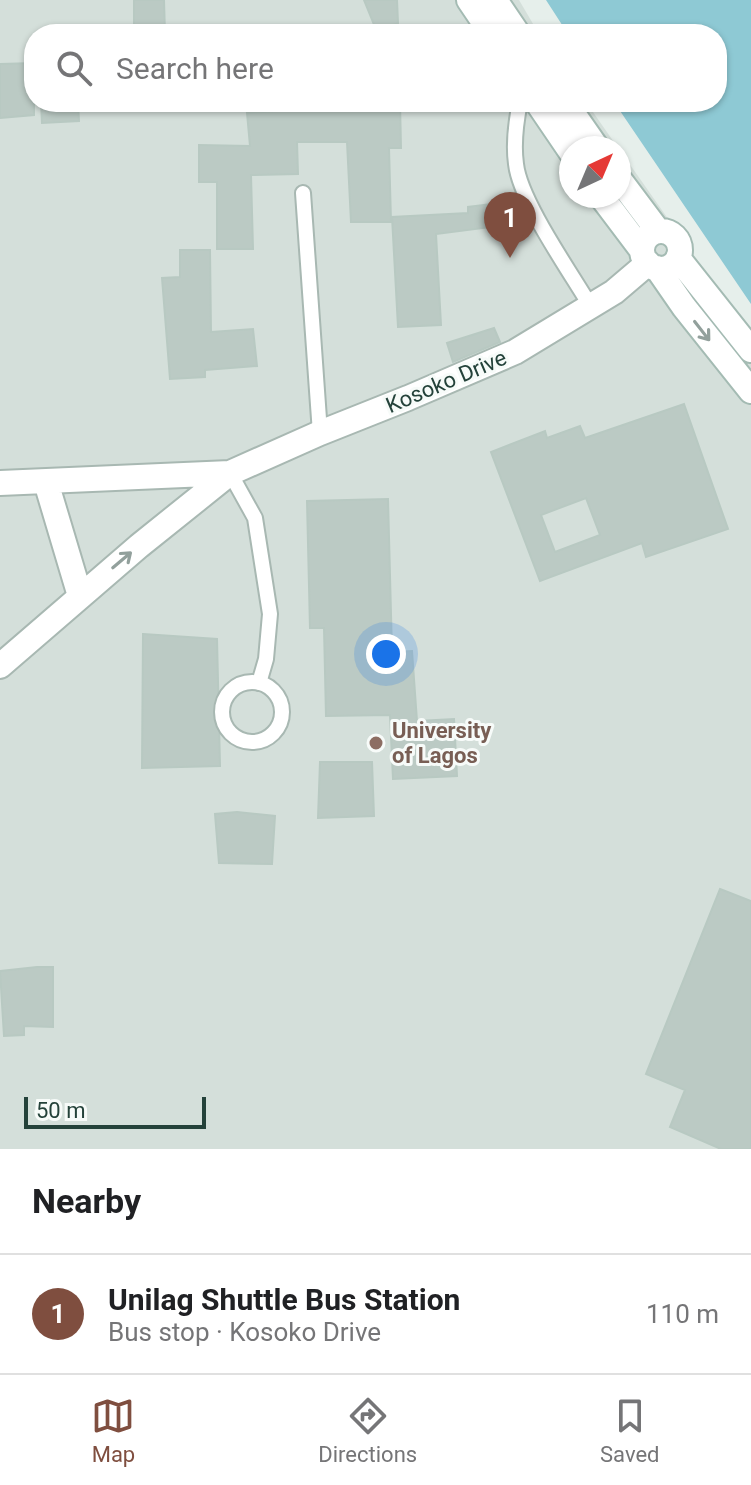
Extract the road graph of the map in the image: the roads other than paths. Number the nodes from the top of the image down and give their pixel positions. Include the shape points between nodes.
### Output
1 (469, 0) edge
2 (495, 0) edge
3 (485, 24) edge
4 (511, 24) edge
5 (518, 112) edge
6 (544, 112) edge
7 (572, 112) edge
8 (560, 136) edge
9 (589, 136) edge
10 (303, 193) dead end
11 (631, 195) edge
12 (611, 208) edge
13 (658, 231) junction
14 (656, 260) junction
15 (591, 307) junction
16 (751, 350) edge
17 (751, 391) edge
18 (320, 433) junction
19 (230, 473) junction
20 (46, 482) junction
21 (0, 483) edge
22 (80, 596) junction
23 (0, 666) edge
24 (259, 683) junction

1 - 3 street
2 - 4 street
5 - 15 lane via 516,166 529,203
6 - 8 street
7 - 9 street
10 - 18 lane
11 - 13 street
12 - 14 street
13 - 14 street, Kosoko Drive via 644,241
13 - 14 street via 678,242
14 - 15 street, Kosoko Drive
14 - 16 street
14 -> 17 street via 692,318
15 - 18 street, Kosoko Drive via 515,352
18 - 19 street, Kosoko Drive
19 - 20 street, Kosoko Drive
22 -> 19 street, Kosoko Drive
19 - 24 lane via 255,518 270,614
20 - 21 street, Kosoko Drive
20 - 22 street
22 - 23 street, Kosoko Drive
24 - 24 lane via 232,690 223,707 232,734 249,742 275,732 282,713 275,694

